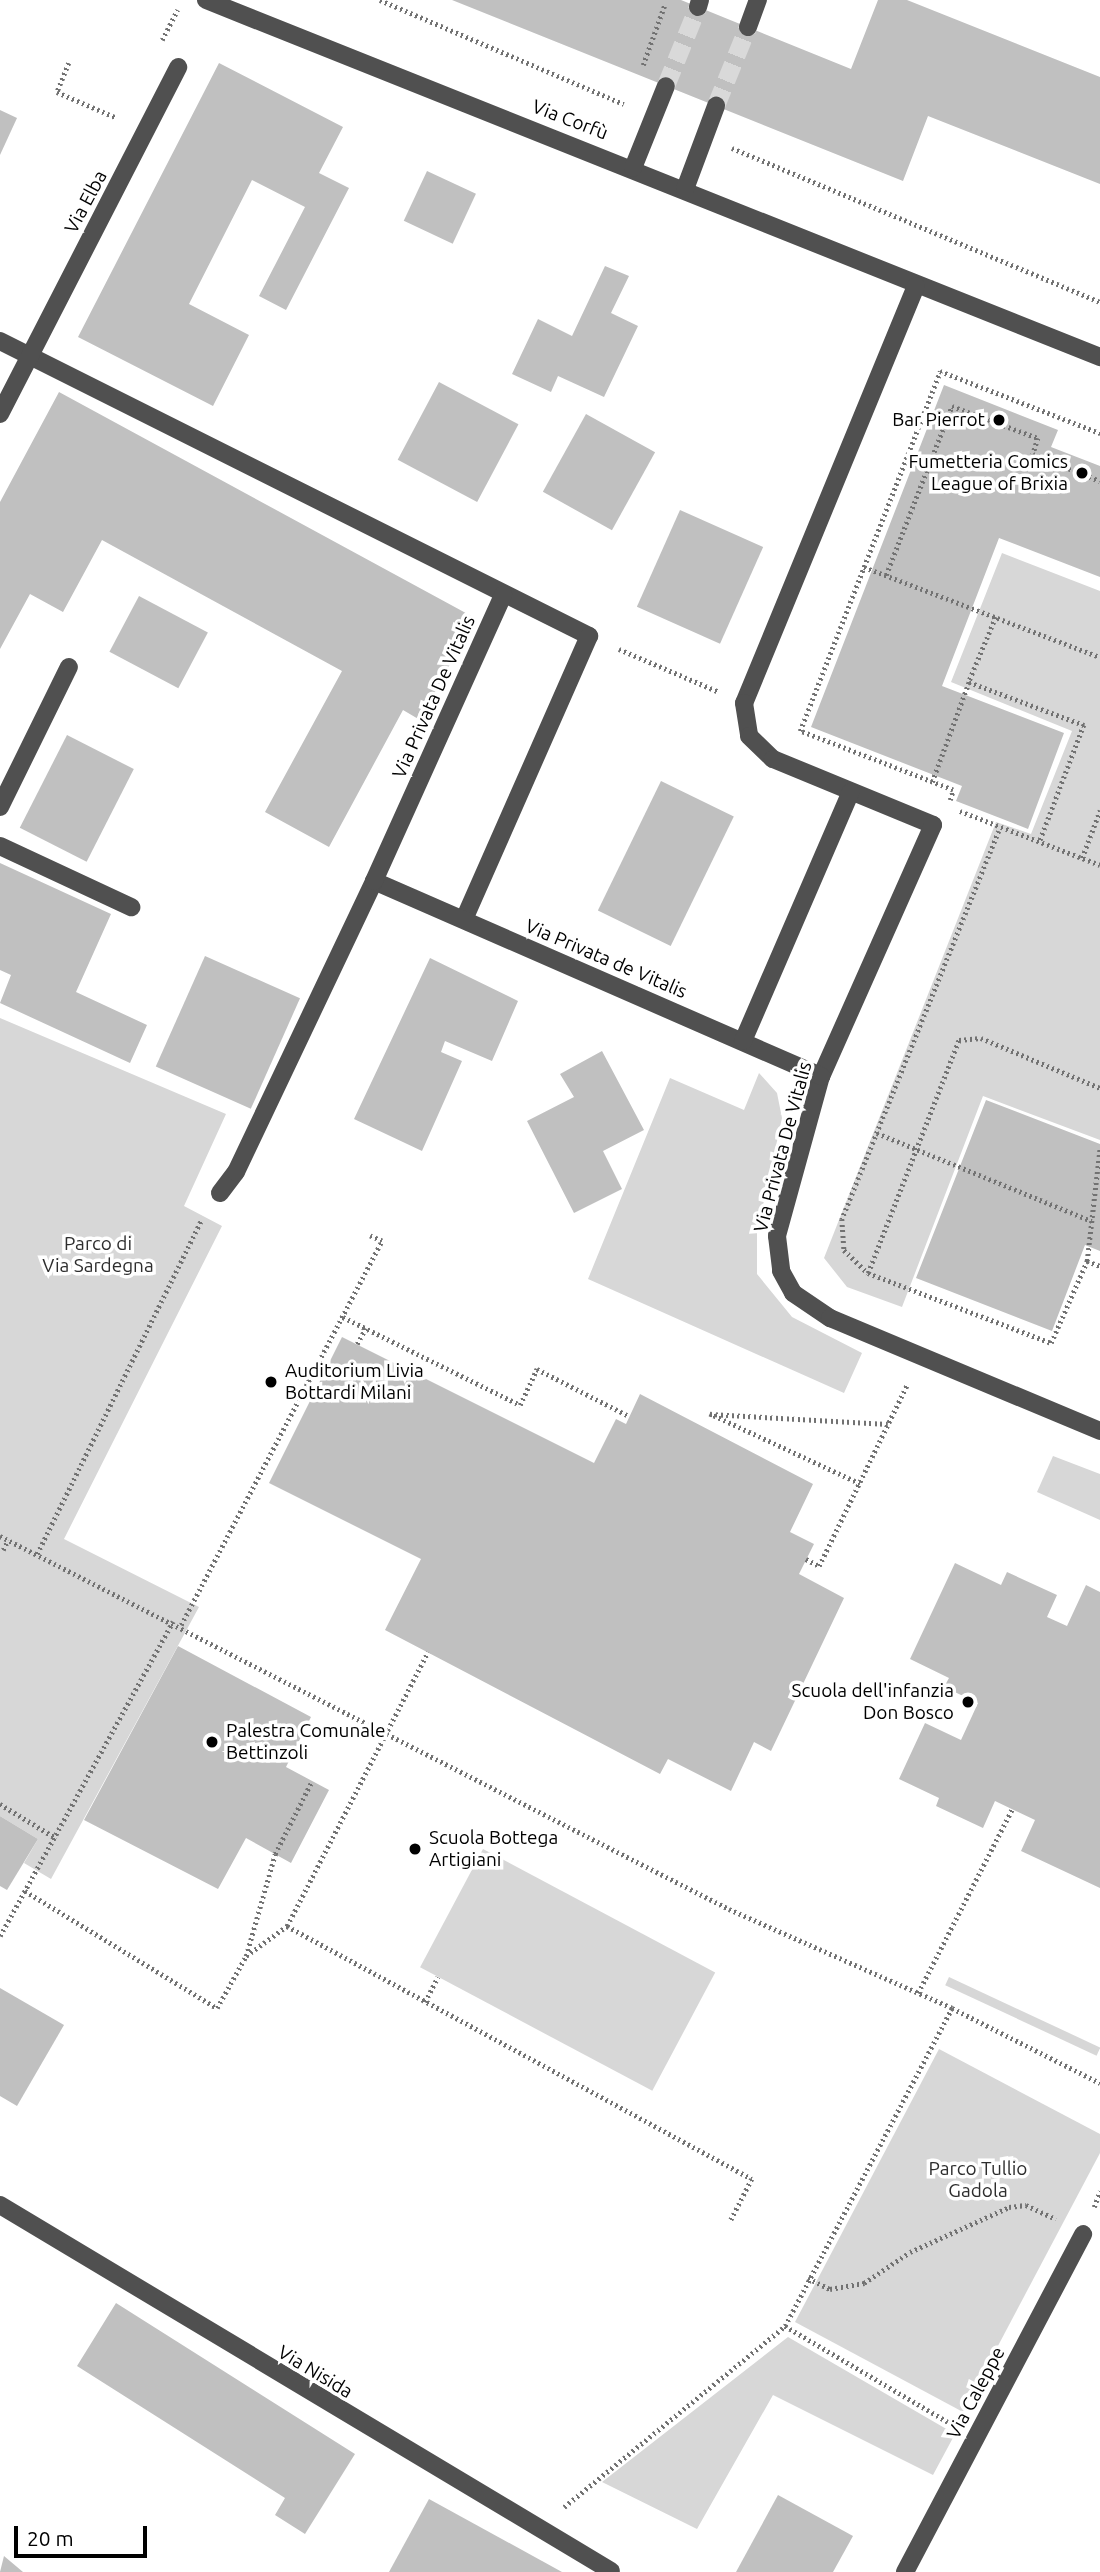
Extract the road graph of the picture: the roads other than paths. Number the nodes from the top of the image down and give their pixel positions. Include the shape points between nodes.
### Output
1 (206, 0) edge
2 (758, 0) edge
3 (748, 27) tunnel mouth
4 (178, 67) dead end
5 (666, 86) tunnel mouth
6 (716, 106) tunnel mouth
7 (633, 168) junction
8 (685, 189) junction
9 (916, 286) junction
10 (0, 341) edge
11 (29, 355) junction
12 (1100, 357) edge
13 (0, 414) edge
14 (503, 595) junction
15 (69, 667) dead end
16 (851, 792) junction
17 (0, 807) edge
18 (0, 846) edge
19 (374, 881) junction
20 (131, 907) dead end
21 (464, 920) junction
22 (743, 1041) junction
23 (821, 1076) junction
24 (220, 1193) road end
25 (1100, 1431) edge
26 (0, 2206) edge
27 (1083, 2234) road end
28 (611, 2571) edge
29 (905, 2572) edge

1 - 7 street, Via Corfù
2 - 3 street
4 - 11 street, Via Elba
5 - 7 street
6 - 8 street
7 - 8 street, Via Corfù
8 - 9 street, Via Corfù
9 - 12 street, Via Corfù
9 - 16 street, Via Privata De Vitalis via 744,703 749,736 773,759
10 - 11 street
11 - 13 street
11 - 14 street
14 - 19 street, Via Privata De Vitalis
14 - 21 street via 589,636
15 - 17 street
16 - 22 street
16 - 23 street, Via Privata De Vitalis via 933,825
18 - 20 street
19 - 21 street, Via Privata de Vitalis
19 - 24 street, Via Privata De Vitalis via 236,1172
21 - 22 street, Via Privata de Vitalis
22 - 23 street, Via Privata de Vitalis
23 - 25 street, Via Privata De Vitalis via 777,1236 782,1271 793,1293 830,1318
26 - 28 street, Via Nisida
27 - 29 street, Via Caleppe

